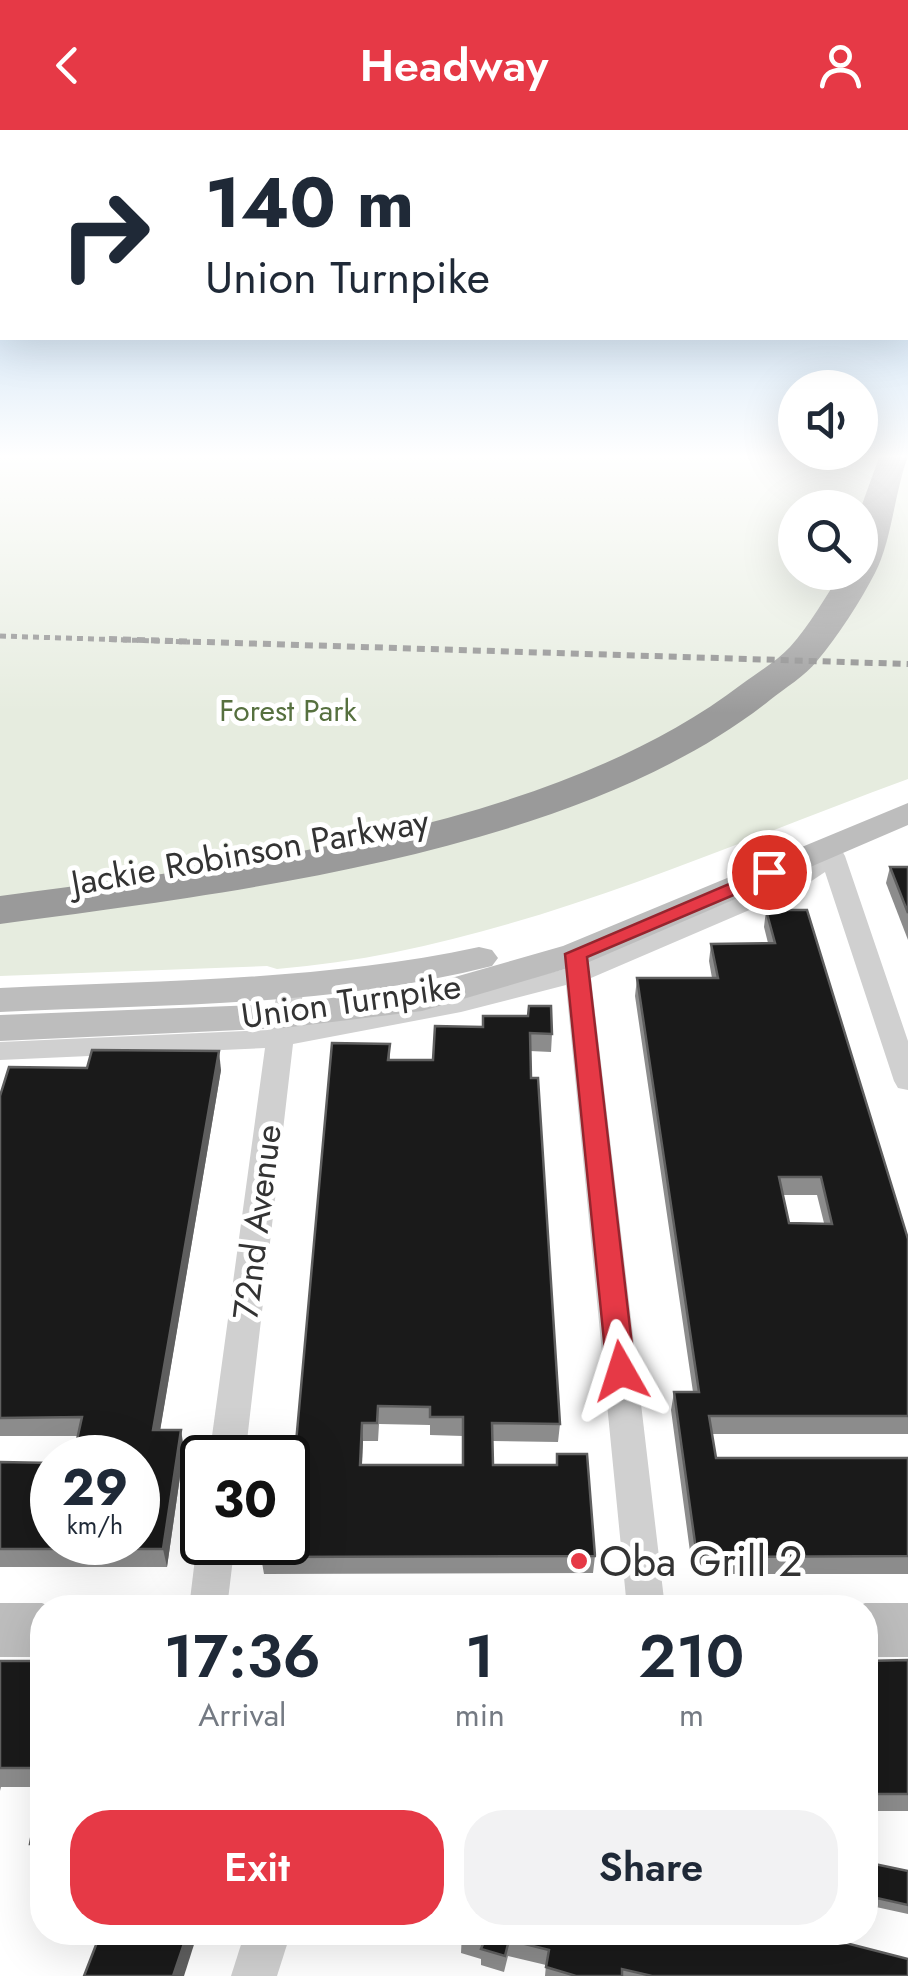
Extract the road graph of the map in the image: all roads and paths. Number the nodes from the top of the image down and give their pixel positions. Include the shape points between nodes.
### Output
1 (828, 590) edge
2 (852, 590) edge
3 (908, 795) edge
4 (908, 813) edge
5 (831, 851) junction
6 (0, 896) edge
7 (0, 910) edge
8 (577, 964) junction
9 (0, 1000) edge
10 (285, 1014) junction
11 (0, 1028) edge
12 (0, 1051) edge
13 (908, 1081) edge
14 (230, 1435) edge
15 (213, 1565) edge
16 (210, 1595) edge
17 (645, 1595) edge
18 (0, 1630) edge
19 (30, 1630) edge
20 (878, 1630) edge
21 (908, 1630) edge
22 (264, 1945) edge
23 (254, 1976) edge

1 - 6 highway, Jackie Robinson Parkway via 816,612 763,667 684,721 571,775 486,806 326,846
2 - 7 highway, Jackie Robinson Parkway via 827,633 792,668 700,732 520,809 397,846 239,878
3 - 10 main road, Union Turnpike via 535,944
4 - 5 main road, Union Turnpike
5 - 8 main road, Union Turnpike
5 - 13 street
8 - 10 main road, Union Turnpike via 422,999
8 - 17 street
9 - 10 main road, Union Turnpike
10 - 11 main road, Union Turnpike
10 - 12 street, Union Turnpike
10 - 14 street, 72nd Avenue
15 - 16 street
18 - 19 main road
20 - 21 main road
22 - 23 street

